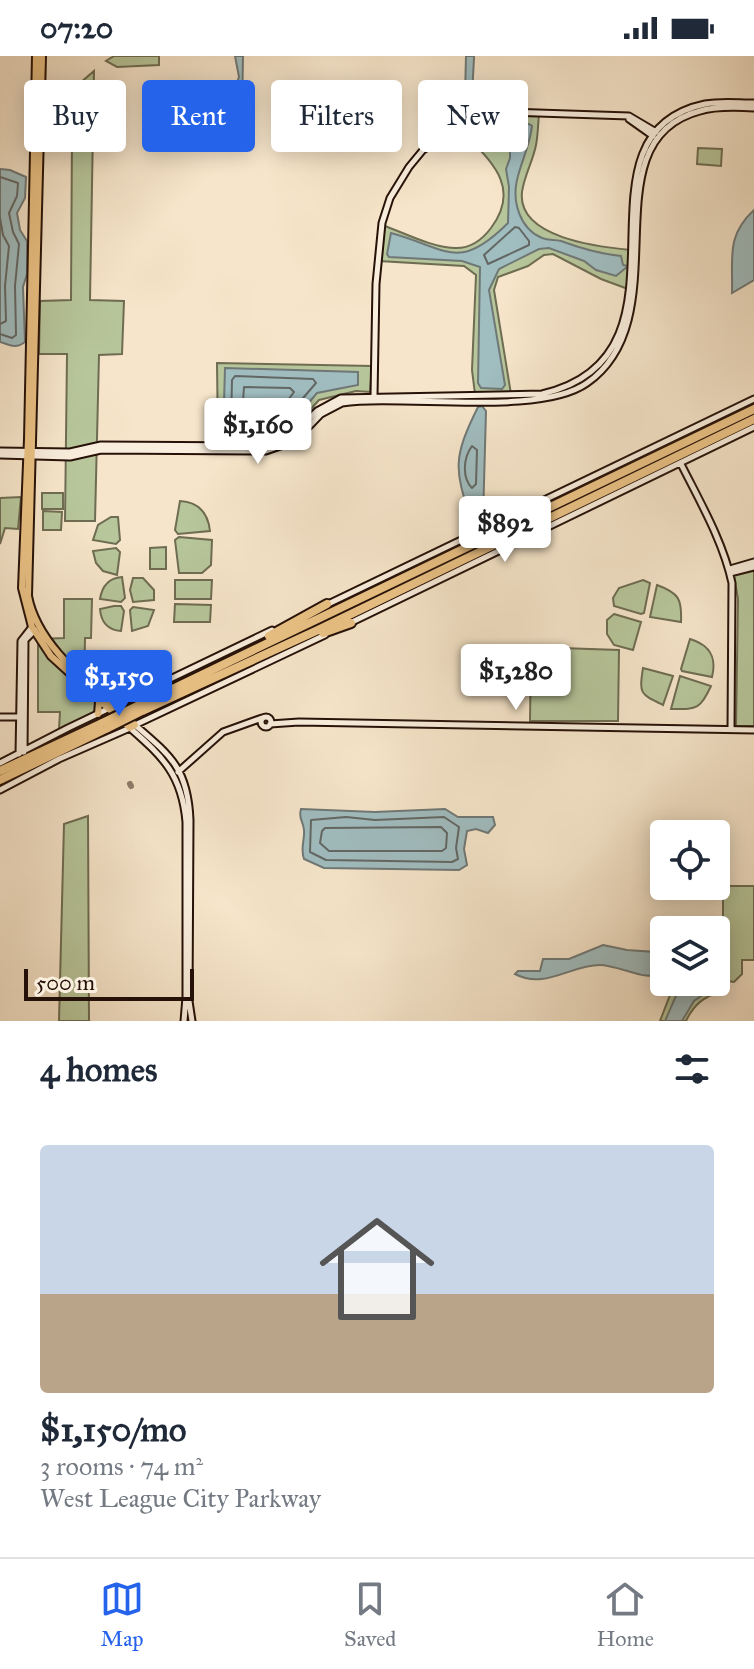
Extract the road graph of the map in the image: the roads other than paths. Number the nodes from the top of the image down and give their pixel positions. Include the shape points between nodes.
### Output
1 (39, 56) edge
2 (754, 105) edge
3 (656, 135) junction
4 (374, 398) junction
5 (754, 399) edge
6 (754, 409) edge
7 (754, 419) edge
8 (754, 427) edge
9 (0, 453) edge
10 (30, 453) junction
11 (681, 464) junction
12 (754, 564) edge
13 (730, 571) junction
14 (327, 604) junction
15 (351, 623) junction
16 (34, 628) junction
17 (206, 672) junction
18 (183, 693) junction
19 (97, 699) junction
20 (137, 705) junction
21 (112, 708) junction
22 (0, 717) edge
23 (21, 717) junction
24 (144, 721) junction
25 (103, 723) junction
26 (132, 726) junction
27 (731, 729) junction
28 (754, 730) edge
29 (21, 753) junction
30 (0, 767) edge
31 (177, 773) junction
32 (0, 785) edge
33 (188, 957) junction
34 (188, 1021) edge

1 - 10 main road
2 - 3 street via 700,105 674,116
3 - 4 street via 636,170 632,262 622,328 600,365 567,388 542,394
3 - 4 street via 637,118 621,115 496,114 458,126 423,150 390,198 382,223
4 - 10 street via 328,408 295,441 266,451 101,450 70,457
5 - 14 street
6 - 17 highway
7 - 18 highway
8 - 11 street
9 - 10 street
10 - 16 main road via 22,588
11 - 13 street
11 - 15 street
12 - 13 street
13 - 27 street
14 - 17 highway
14 - 20 street
15 - 18 highway
15 - 24 street
16 - 19 main road via 51,656
16 - 21 main road
16 - 23 street via 21,641
17 - 20 highway
18 - 20 highway
19 - 21 main road
19 - 25 main road
20 - 21 street
20 - 24 street via 130,708
20 - 25 highway, bridge
21 - 25 street
21 - 26 main road
22 - 23 street
23 - 29 street
24 - 26 street
25 - 26 street
25 - 29 street
25 - 30 highway
25 - 32 highway
25 - 32 street via 59,759
26 - 31 street
27 - 28 street
27 - 31 street via 251,722 223,732
29 - 30 street
31 - 33 street via 185,812
33 - 34 street
33 - 34 street

